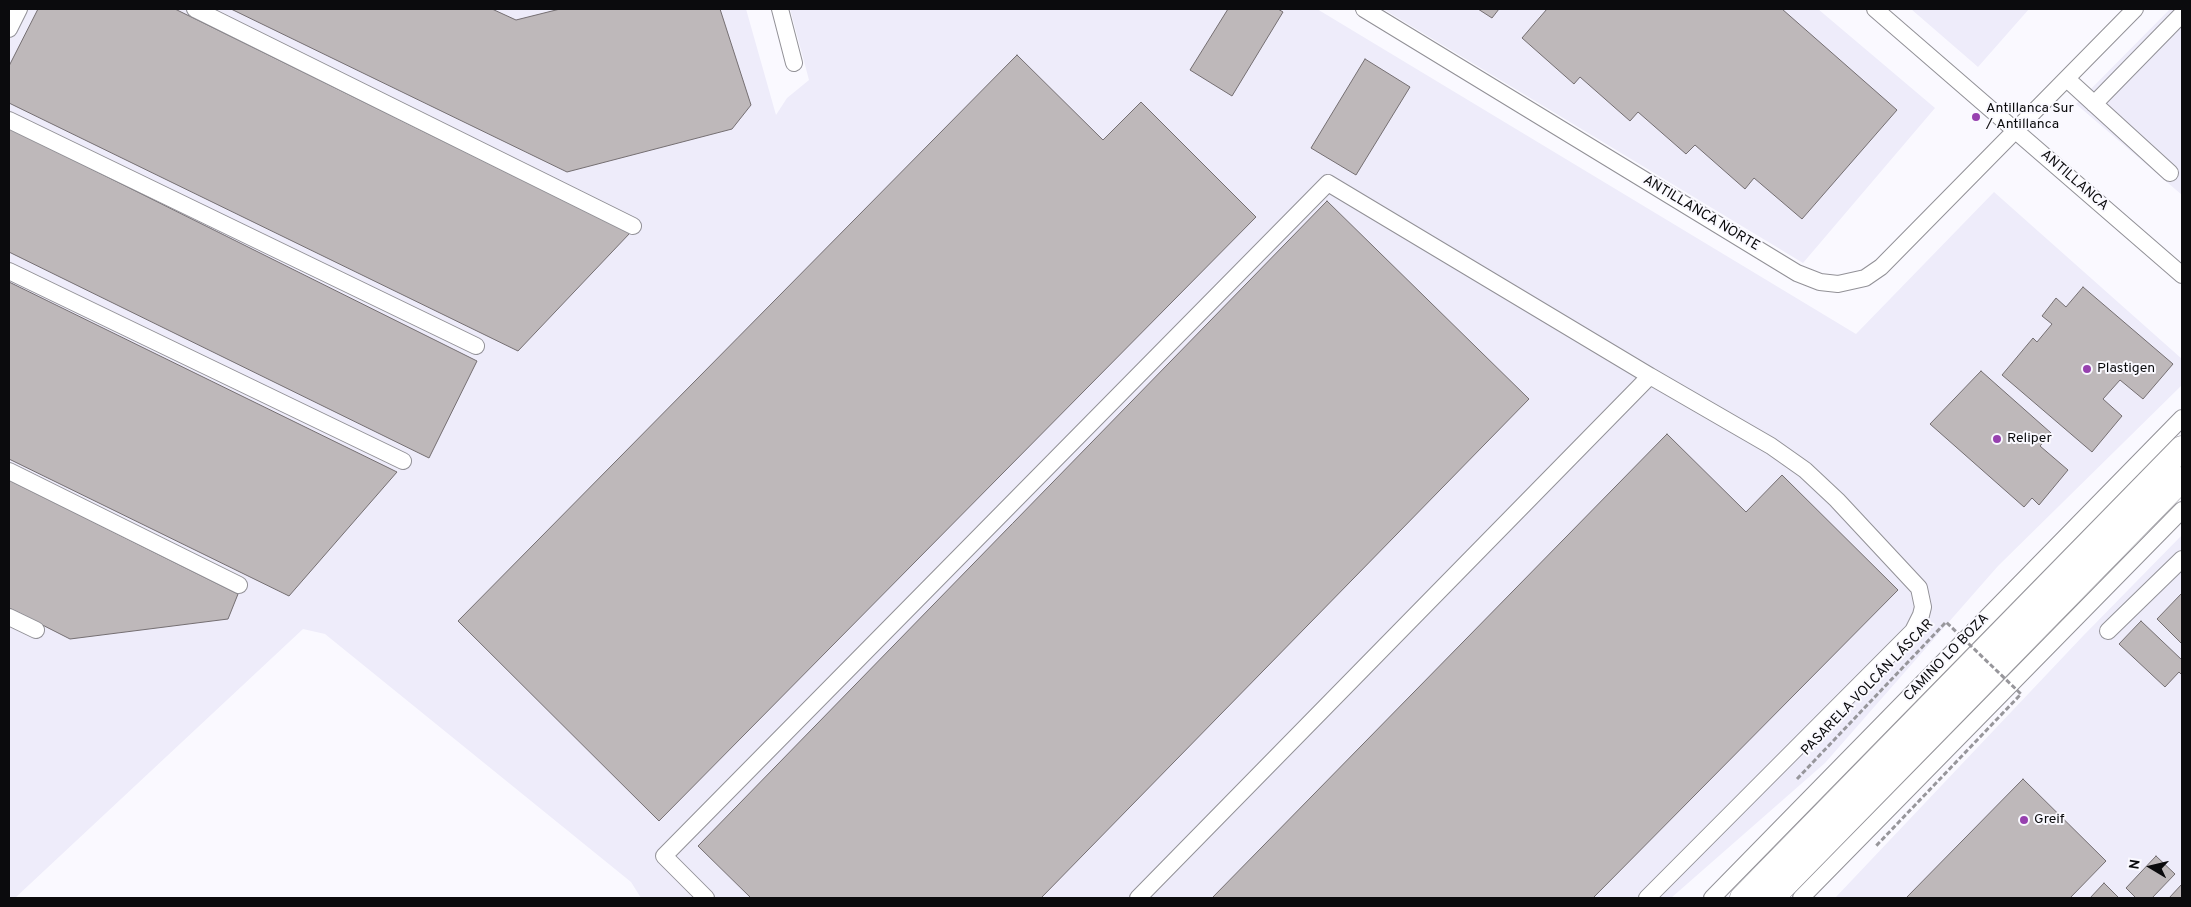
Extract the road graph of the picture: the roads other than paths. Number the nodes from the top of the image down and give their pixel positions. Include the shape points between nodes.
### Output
1 (19, 9) edge
2 (195, 9) edge
3 (780, 9) edge
4 (1364, 9) edge
5 (1875, 9) edge
6 (2136, 9) edge
7 (2182, 14) edge
8 (9, 29) edge
9 (794, 63) dead end
10 (2066, 79) junction
11 (2094, 104) junction
12 (9, 120) edge
13 (2016, 130) junction
14 (2170, 173) dead end
15 (633, 226) dead end
16 (9, 271) edge
17 (2182, 275) edge
18 (476, 346) dead end
19 (1650, 376) junction
20 (2182, 418) edge
21 (2182, 448) edge
22 (403, 461) dead end
23 (9, 471) edge
24 (2182, 479) edge
25 (2182, 510) edge
26 (2182, 559) edge
27 (239, 585) dead end
28 (9, 617) edge
29 (36, 630) dead end
30 (2108, 632) dead end
31 (706, 898) edge
32 (1138, 898) edge
33 (1647, 898) edge
34 (1712, 898) edge
35 (1742, 898) edge
36 (1772, 898) edge
37 (1801, 898) edge

1 - 8 street
2 - 15 street
3 - 9 street
4 - 13 street, ANTILLANCA NORTE via 1797,273 1830,284 1856,282 1881,267
5 - 13 street, ANTILLANCA
6 - 10 street, ANTILLANCA NORTE
7 - 11 street
10 - 11 street
10 - 13 street, ANTILLANCA NORTE
11 - 14 street
12 - 18 street
13 - 17 street, ANTILLANCA
16 - 22 street
19 - 31 street via 1328,183 664,856
19 - 32 street
19 - 33 street via 1771,446 1805,470 1918,588 1923,607 1922,616 1913,631
20 - 34 street, CAMINO LO BOZA
21 - 35 highway
23 - 27 street
24 - 36 highway
25 - 37 street
26 - 30 street
28 - 29 street

